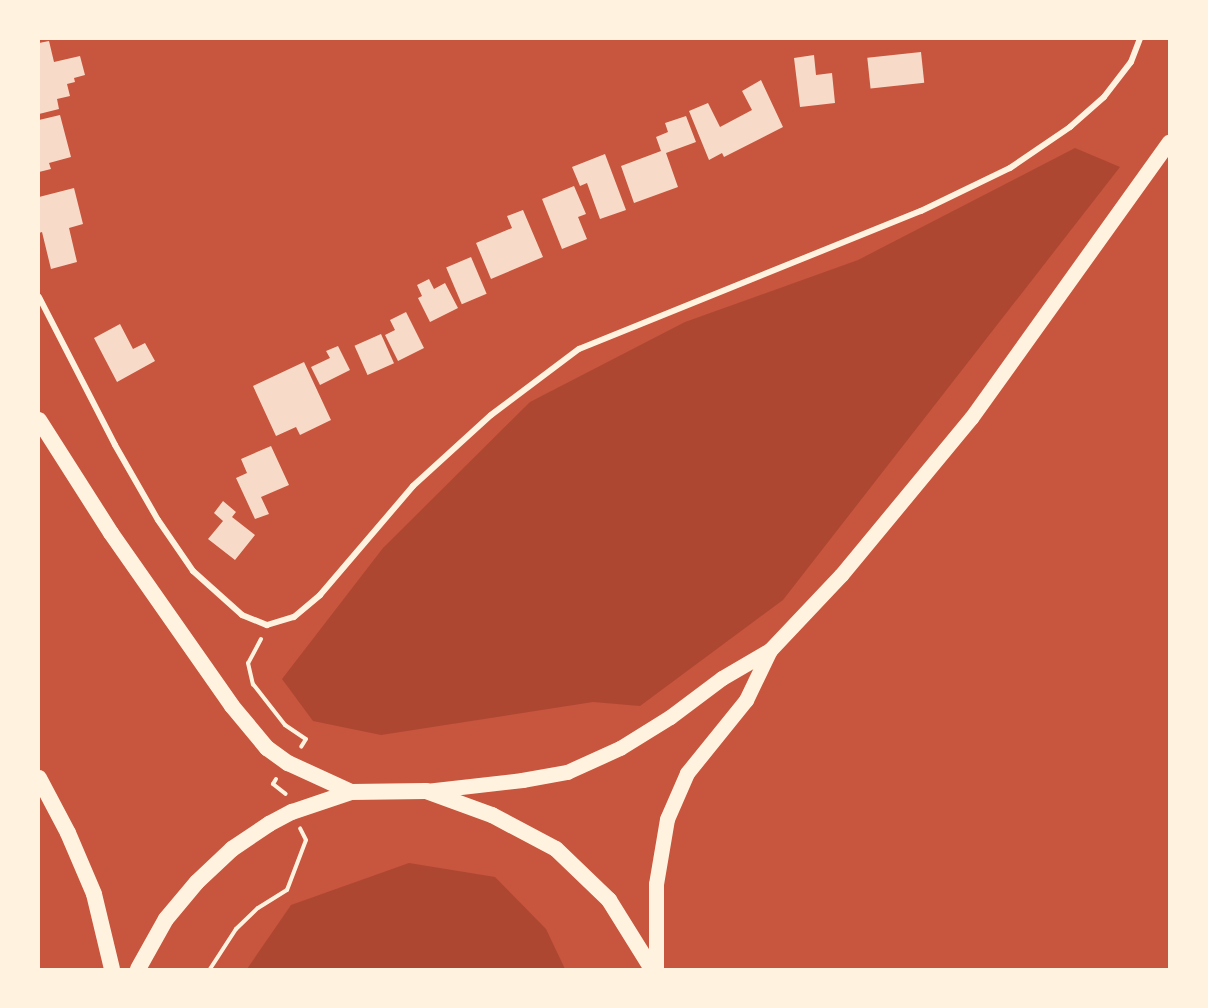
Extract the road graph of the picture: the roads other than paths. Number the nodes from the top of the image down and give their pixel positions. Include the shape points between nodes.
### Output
1 (1140, 39) edge
2 (1169, 141) edge
3 (39, 297) edge
4 (39, 420) edge
5 (770, 650) junction
6 (39, 778) edge
7 (426, 791) junction
8 (351, 792) junction
9 (112, 969) edge
10 (138, 969) edge
11 (654, 969) edge

1 - 3 street via 1131,62 1104,97 1070,127 1010,168 921,211 579,350 490,415 413,486 320,595 294,617 267,625 242,615 192,571 115,445
2 - 5 main road via 971,418 841,575
4 - 8 highway via 111,533 246,723 267,748 288,763
5 - 7 main road via 620,748 567,772
5 - 11 main road via 746,700 687,773 667,819 656,884
6 - 9 highway via 68,832 94,894
7 - 8 highway
7 - 11 highway via 492,815 556,849 609,900
8 - 10 highway via 292,812 232,849 166,919

